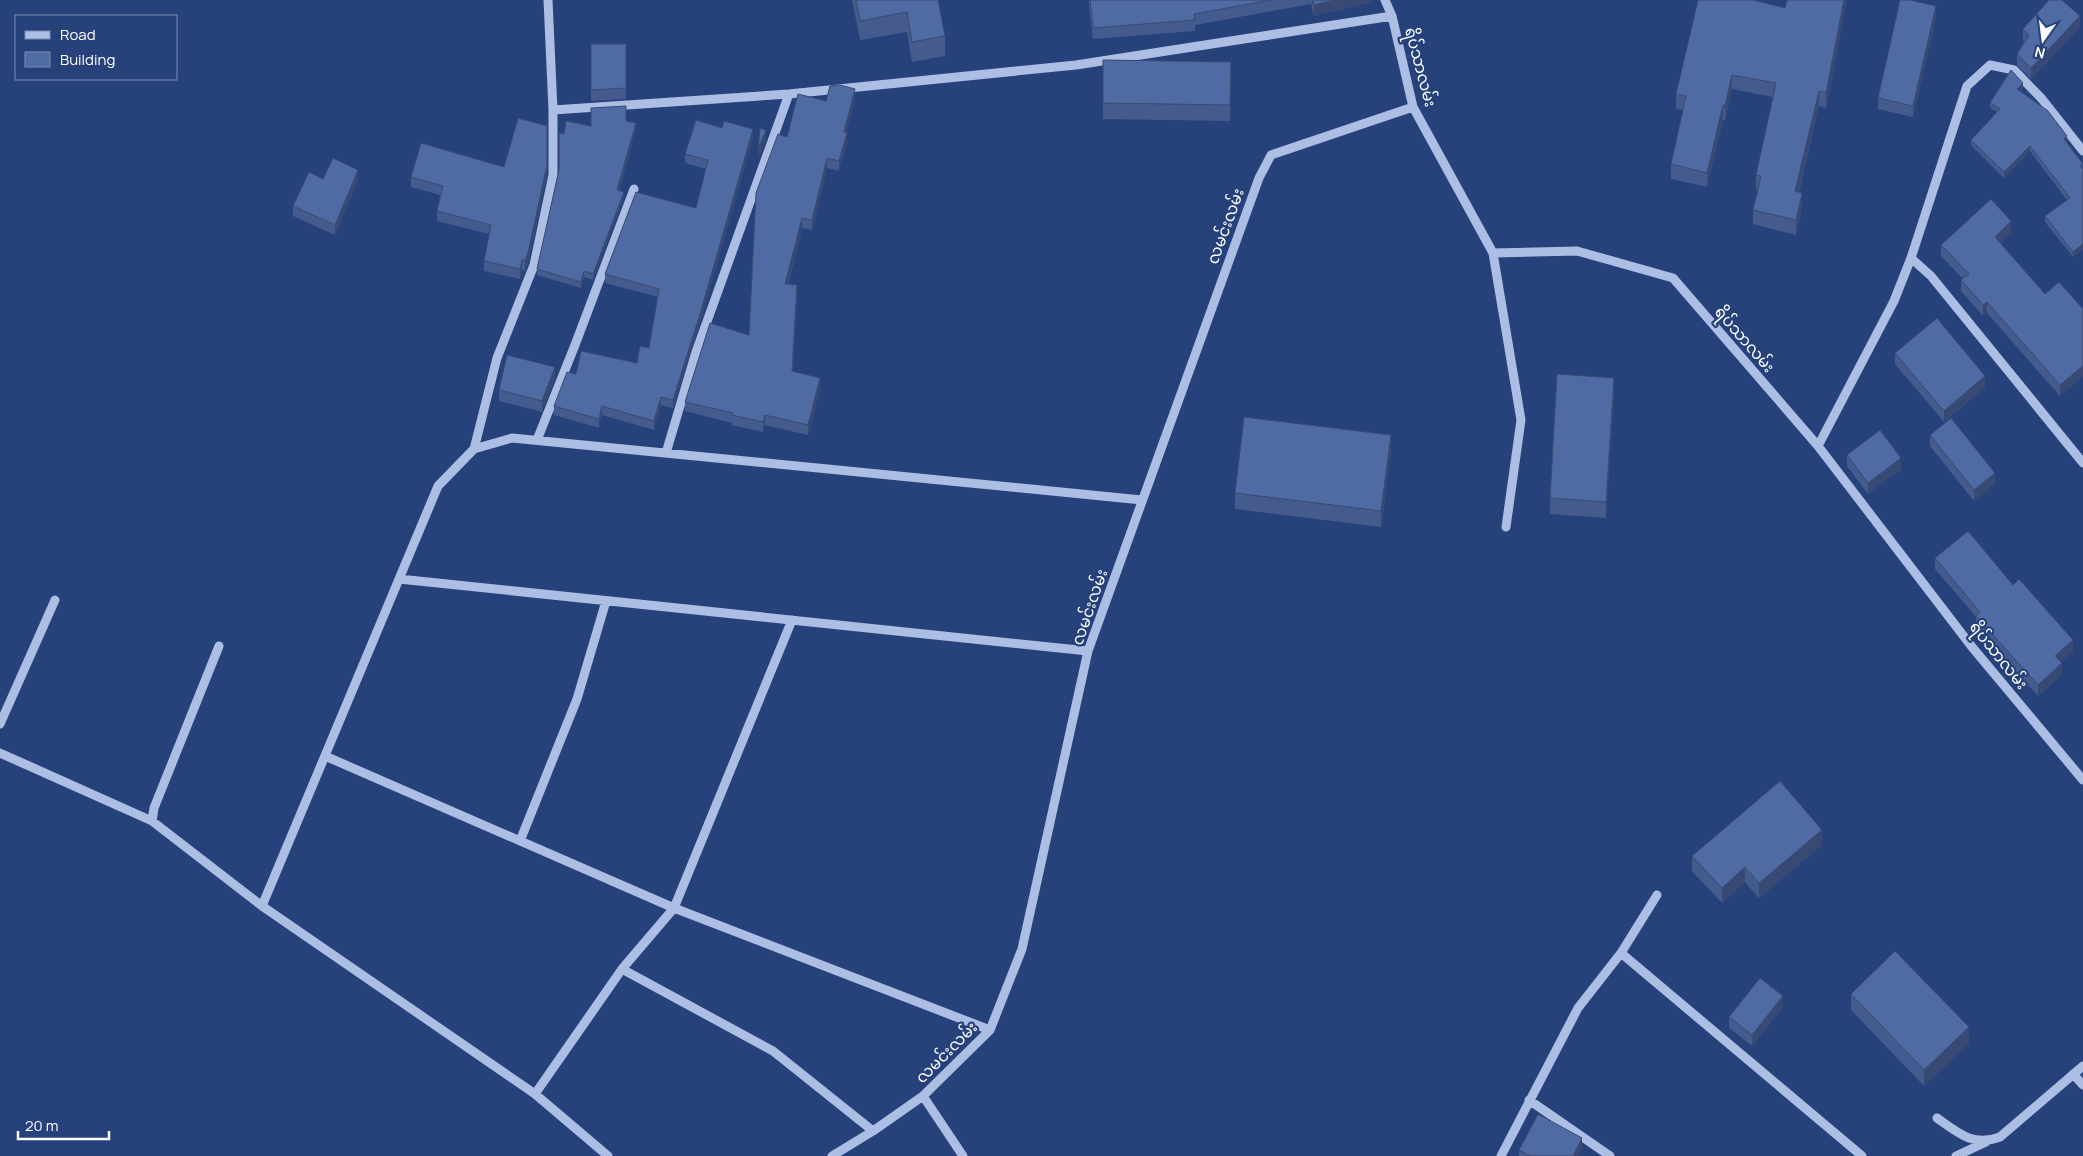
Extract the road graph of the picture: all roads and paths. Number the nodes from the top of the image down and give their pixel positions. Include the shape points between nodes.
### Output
1 (548, 0) edge
2 (1385, 0) edge
3 (1392, 16) junction
4 (790, 94) junction
5 (1413, 107) junction
6 (553, 110) junction
7 (2083, 151) edge
8 (634, 189) dead end
9 (1493, 253) junction
10 (1911, 258) junction
11 (537, 440) junction
12 (1818, 446) junction
13 (474, 449) junction
14 (666, 453) junction
15 (2083, 463) edge
16 (1142, 500) junction
17 (1506, 527) dead end
18 (400, 579) junction
19 (55, 600) dead end
20 (606, 601) junction
21 (792, 620) junction
22 (219, 646) dead end
23 (1088, 651) junction
24 (0, 724) edge
25 (0, 753) edge
26 (325, 756) junction
27 (2083, 780) edge
28 (152, 821) junction
29 (520, 841) junction
30 (1657, 895) dead end
31 (262, 906) junction
32 (674, 908) junction
33 (1621, 953) junction
34 (622, 969) junction
35 (990, 1030) junction
36 (2083, 1066) edge
37 (2074, 1074) junction
38 (2083, 1085) edge
39 (535, 1094) junction
40 (923, 1096) junction
41 (1529, 1100) junction
42 (1937, 1118) dead end
43 (874, 1131) junction
44 (1986, 1142) junction
45 (608, 1156) edge
46 (832, 1156) edge
47 (963, 1156) edge
48 (1501, 1156) edge
49 (1610, 1156) edge
50 (1862, 1156) edge
51 (1956, 1156) edge

1 - 6 street
2 - 3 street, ရိပ်သာလမ်း
3 - 4 street via 1076,65
3 - 5 street, ရိပ်သာလမ်း
4 - 6 street
4 - 14 street via 696,352
5 - 9 street, ရိပ်သာလမ်း
5 - 16 street, လမင်းလမ်း via 1271,155 1258,178
6 - 13 street via 554,175 534,265 497,358
7 - 10 street via 2042,99 2014,70 1990,64 1967,86
8 - 11 street
9 - 12 street, ရိပ်သာလမ်း via 1577,251 1673,278
9 - 17 street via 1521,420
10 - 12 street via 1894,301
10 - 15 street via 1930,276
11 - 13 street via 512,438
11 - 14 street
12 - 27 street, ရိပ်သာလမ်း via 1972,647
13 - 18 street via 438,486
14 - 16 street
16 - 23 street, လမင်းလမ်း
18 - 20 street
18 - 26 street
19 - 24 street
20 - 21 street
20 - 29 street via 578,699
21 - 23 street
21 - 32 street
22 - 28 street via 154,808
23 - 35 street, လမင်းလမ်း via 1022,949
25 - 28 street
26 - 29 street
26 - 31 street
28 - 31 street
29 - 32 street
30 - 33 street
31 - 39 street
32 - 34 street
32 - 35 street
33 - 41 street via 1578,1008
33 - 50 street
34 - 39 street
34 - 43 street via 773,1052
35 - 40 street, လမင်းလမ်း
36 - 37 street
37 - 38 street
37 - 44 street via 2000,1137
39 - 45 street
40 - 43 street, လမင်းလမ်း
40 - 47 street
41 - 48 street
41 - 49 street
42 - 44 street via 1964,1136
43 - 46 street, လမင်းလမ်း
44 - 51 street

